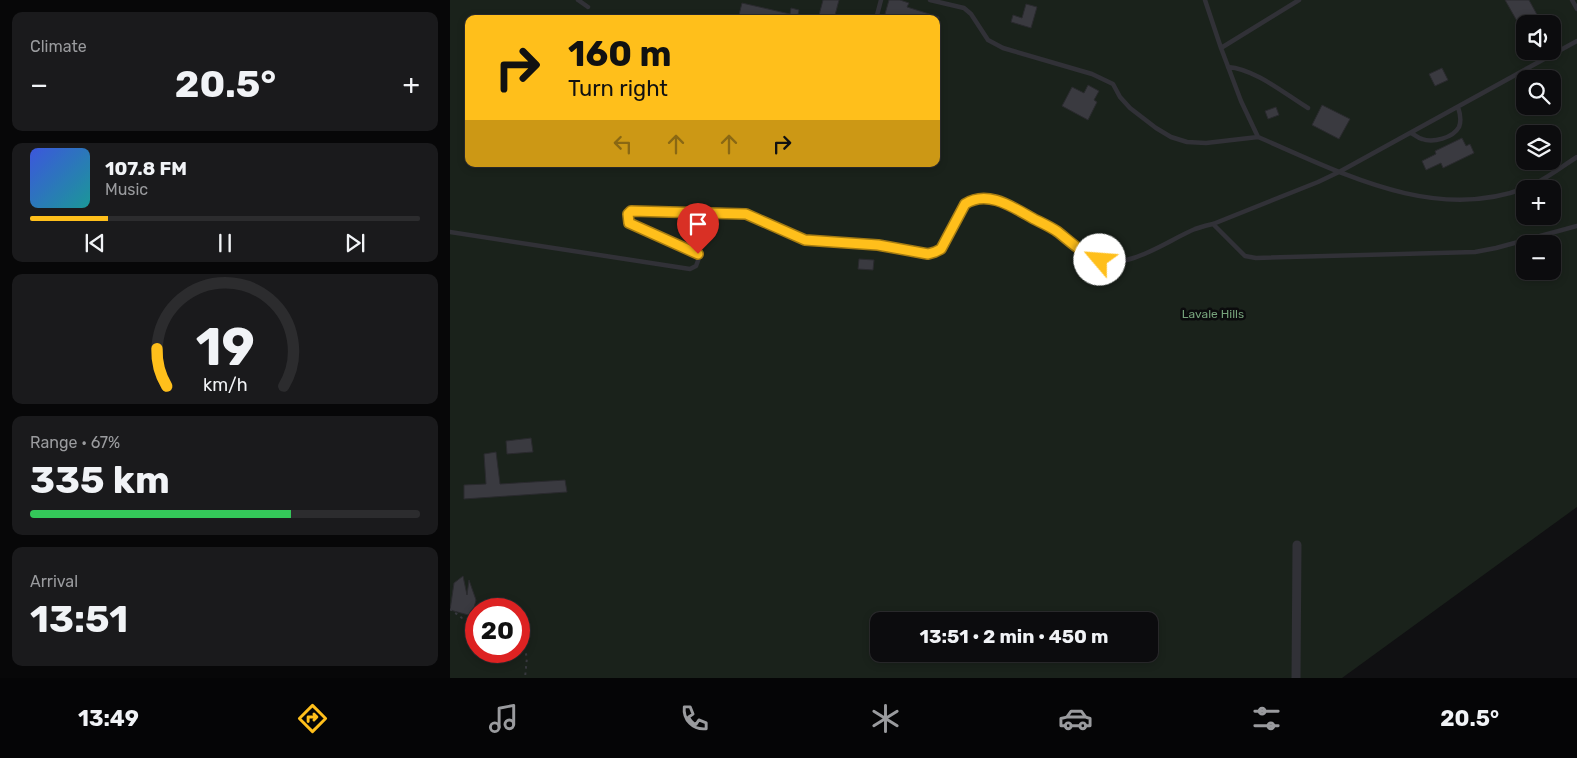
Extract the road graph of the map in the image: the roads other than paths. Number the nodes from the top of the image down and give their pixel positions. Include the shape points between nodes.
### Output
1 (578, 0) edge
2 (881, 0) edge
3 (930, 0) edge
4 (1204, 0) edge
5 (1299, 0) edge
6 (1572, 0) edge
7 (588, 6) dead end
8 (1577, 9) edge
9 (877, 15) edge
10 (1577, 41) edge
11 (1221, 48) junction
12 (1228, 67) junction
13 (1458, 107) junction
14 (1308, 108) dead end
15 (1411, 132) junction
16 (1258, 137) junction
17 (1577, 158) edge
18 (1339, 172) junction
19 (1213, 224) junction
20 (1577, 226) edge
21 (450, 232) edge
22 (1297, 545) dead end
23 (1296, 678) edge

1 - 7 lane
2 - 9 lane
3 - 16 lane via 964,8 988,40 1003,48 1092,74 1113,84 1130,108 1171,137 1206,143
4 - 11 lane
5 - 11 lane
6 - 8 lane
10 - 13 lane
11 - 12 lane
12 - 14 lane via 1251,73
12 - 16 lane
13 - 15 lane
13 - 15 lane via 1460,126 1454,133 1433,140 1422,139
15 - 18 lane
16 - 18 lane
17 - 18 lane via 1530,186 1513,192 1455,200 1396,192
18 - 19 lane
19 - 20 lane via 1245,256 1256,258 1475,252
19 - 21 lane via 1126,260 1109,262 1088,255 1057,231 1008,205 986,198 965,204 941,249 932,254 878,245 805,240 746,214 630,211 627,216 629,223 698,254 696,266 687,269
22 - 23 street

